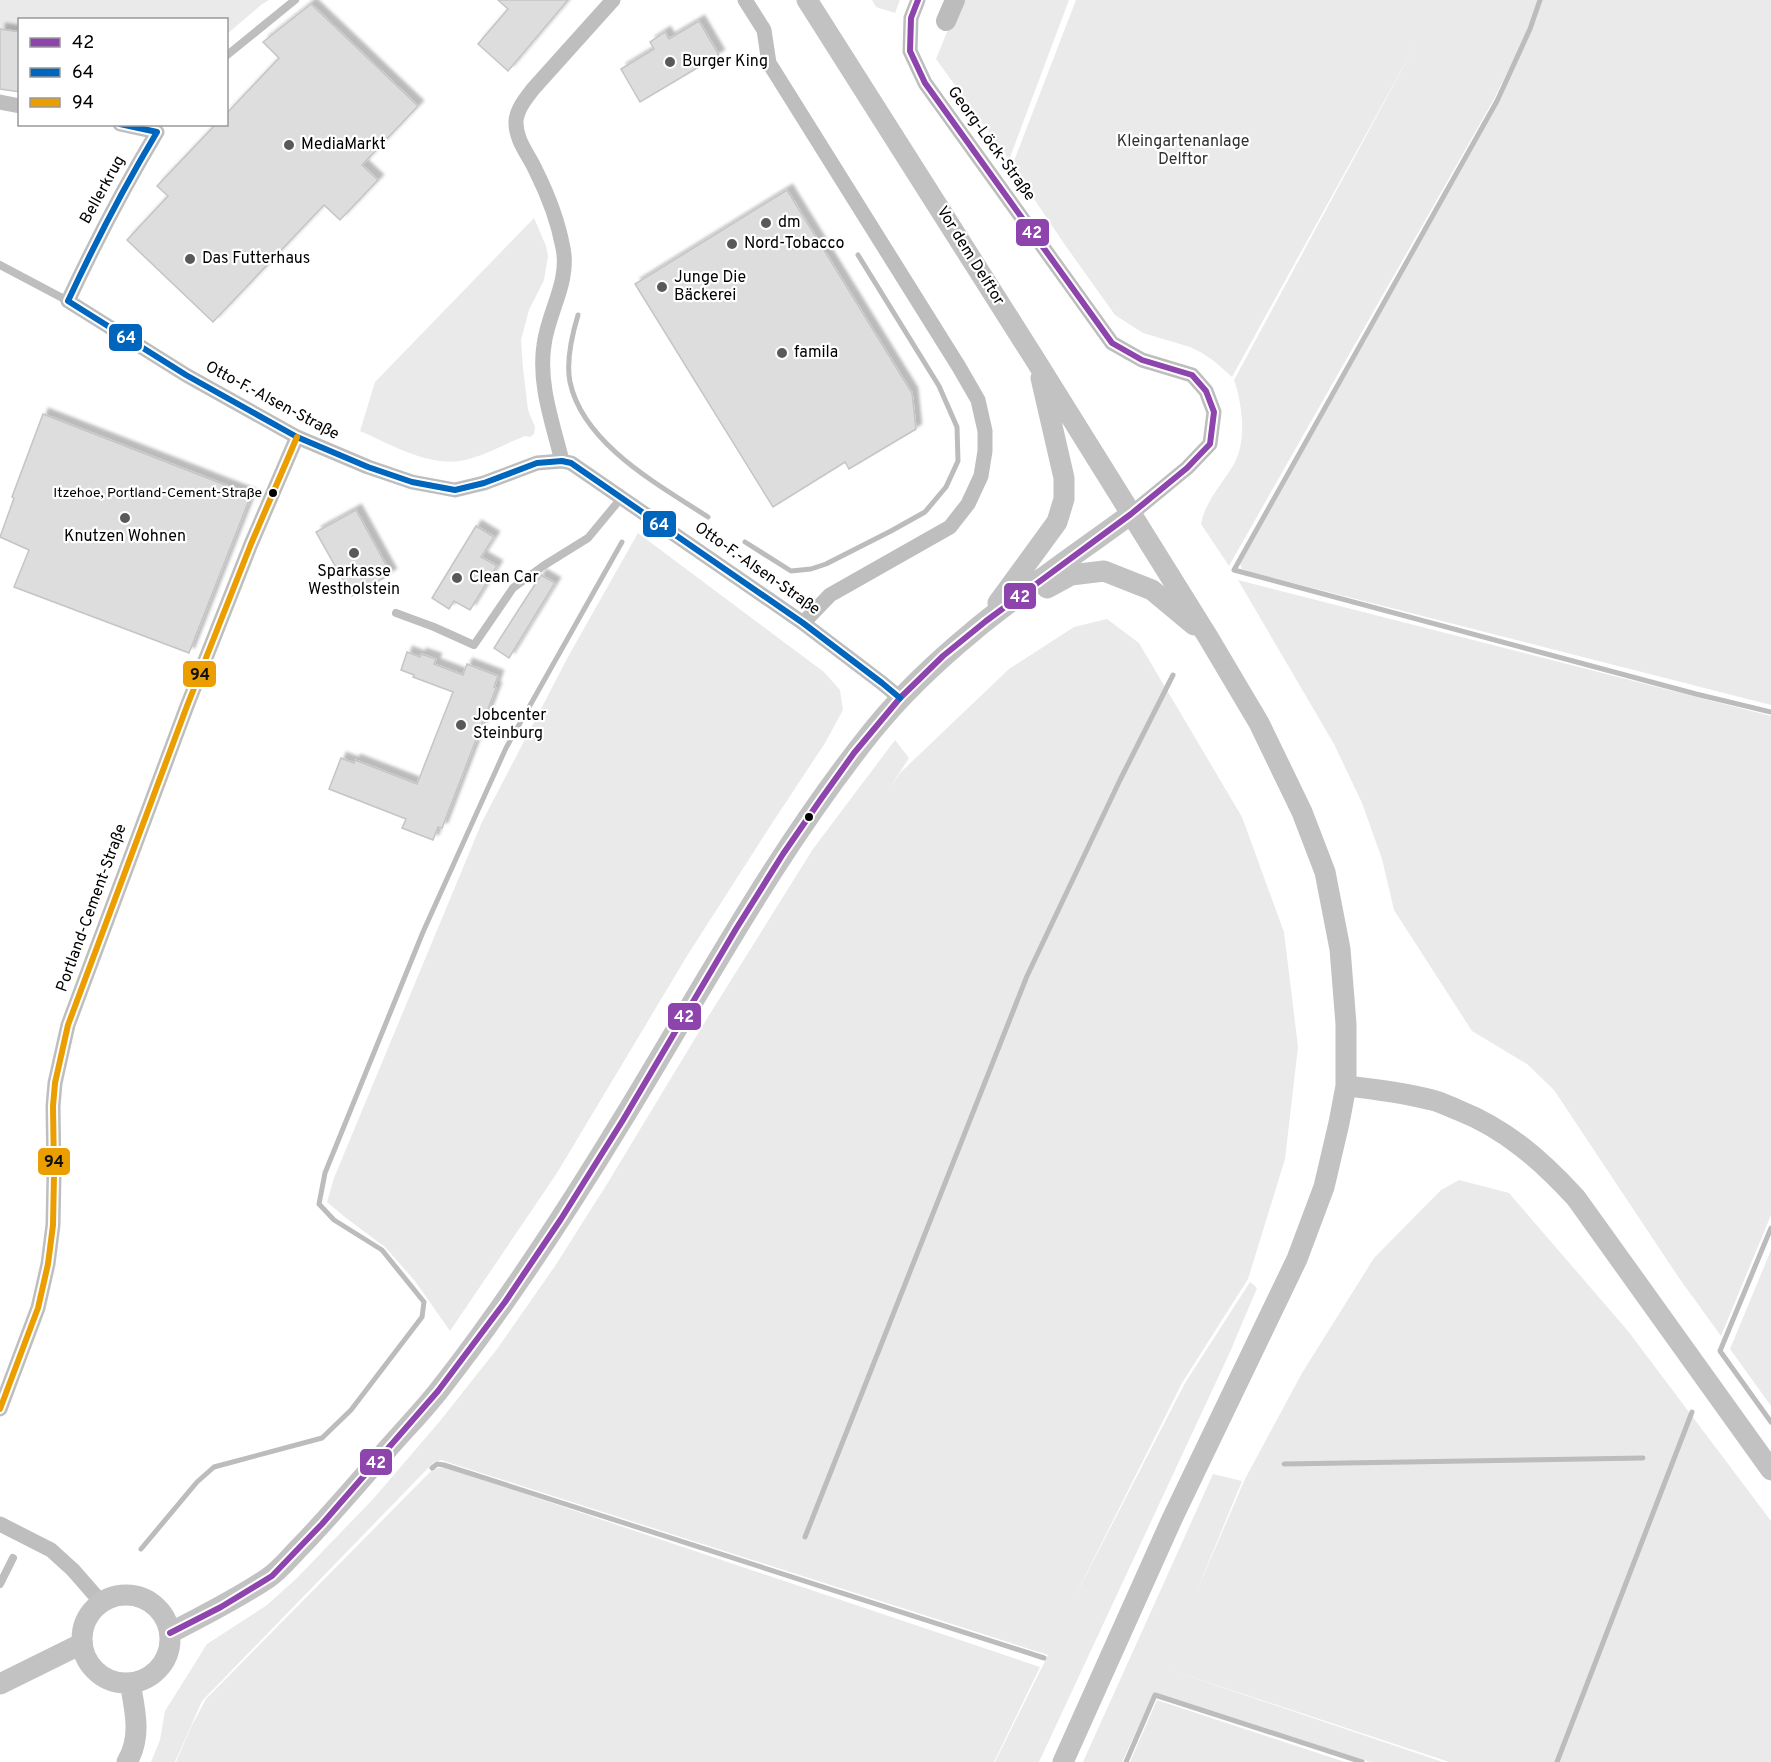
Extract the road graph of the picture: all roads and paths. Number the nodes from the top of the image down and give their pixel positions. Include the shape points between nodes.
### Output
1 (295, 0) edge
2 (613, 0) edge
3 (745, 0) edge
4 (807, 0) edge
5 (918, 0) edge
6 (228, 54) edge
7 (0, 102) edge
8 (18, 106) edge
9 (140, 126) edge
10 (160, 128) edge
11 (0, 265) edge
12 (68, 301) junction
13 (1036, 361) junction
14 (297, 437) junction
15 (562, 461) junction
16 (622, 497) junction
17 (1131, 514) junction
18 (396, 613) dead end
19 (986, 621) junction
20 (803, 623) junction
21 (1209, 637) junction
22 (900, 699) junction
23 (1346, 1086) junction
24 (0, 1409) edge
25 (1771, 1470) edge
26 (0, 1524) edge
27 (13, 1558) dead end
28 (0, 1584) edge
29 (101, 1602) junction
30 (170, 1633) junction
31 (81, 1644) junction
32 (0, 1683) edge
33 (130, 1683) junction
34 (127, 1762) edge
35 (1063, 1762) edge

1 - 6 lane
2 - 15 street via 533,89 516,119 522,146 554,212 564,249 566,267 542,358 544,387
3 - 20 street via 764,30 769,63 959,367 978,400 985,431 981,476 968,504 950,527 830,595
4 - 13 main road, Vor dem Delftor
5 - 17 street, Georg-Löck-Straße via 910,18 910,51 925,82 1113,343 1142,360 1192,375 1206,391 1214,412 1210,444
7 - 8 street
9 - 10 street, Bellerkrug
10 - 12 street, Bellerkrug via 94,243
11 - 12 lane
12 - 14 street, Otto-F.-Alsen-Straße via 186,375
13 - 17 main road, Vor dem Delftor
13 - 19 main road via 1064,478 1064,499 1057,522
14 - 15 street, Otto-F.-Alsen-Straße via 412,482 455,490 537,463
14 - 24 street, Portland-Cement-Straße via 187,705 68,1025 53,1106 53,1225 48,1264 38,1308
15 - 16 street, Otto-F.-Alsen-Straße via 578,467
16 - 18 lane via 588,538 513,588 474,645
16 - 20 street, Otto-F.-Alsen-Straße
17 - 19 main road
17 - 21 main road, Vor dem Delftor
19 - 21 main road via 1071,575 1104,571 1152,590
19 - 22 main road
20 - 22 street, Otto-F.-Alsen-Straße
21 - 23 main road, Vor dem Delftor via 1259,723 1302,812 1325,872 1340,949
22 - 30 main road via 854,753 783,854 561,1219 438,1391 272,1576
23 - 25 main road via 1434,1101 1479,1118 1518,1142 1575,1198
23 - 35 main road, Vor dem Delftor via 1324,1187 1297,1259 1172,1519
26 - 29 street via 51,1550
27 - 28 lane
29 - 30 main road via 124,1595 140,1597 160,1611
29 - 31 main road via 85,1620
30 - 33 main road via 168,1652 160,1668 145,1679
31 - 32 main road
31 - 33 main road via 86,1660 97,1673 111,1681
33 - 34 main road via 137,1725

